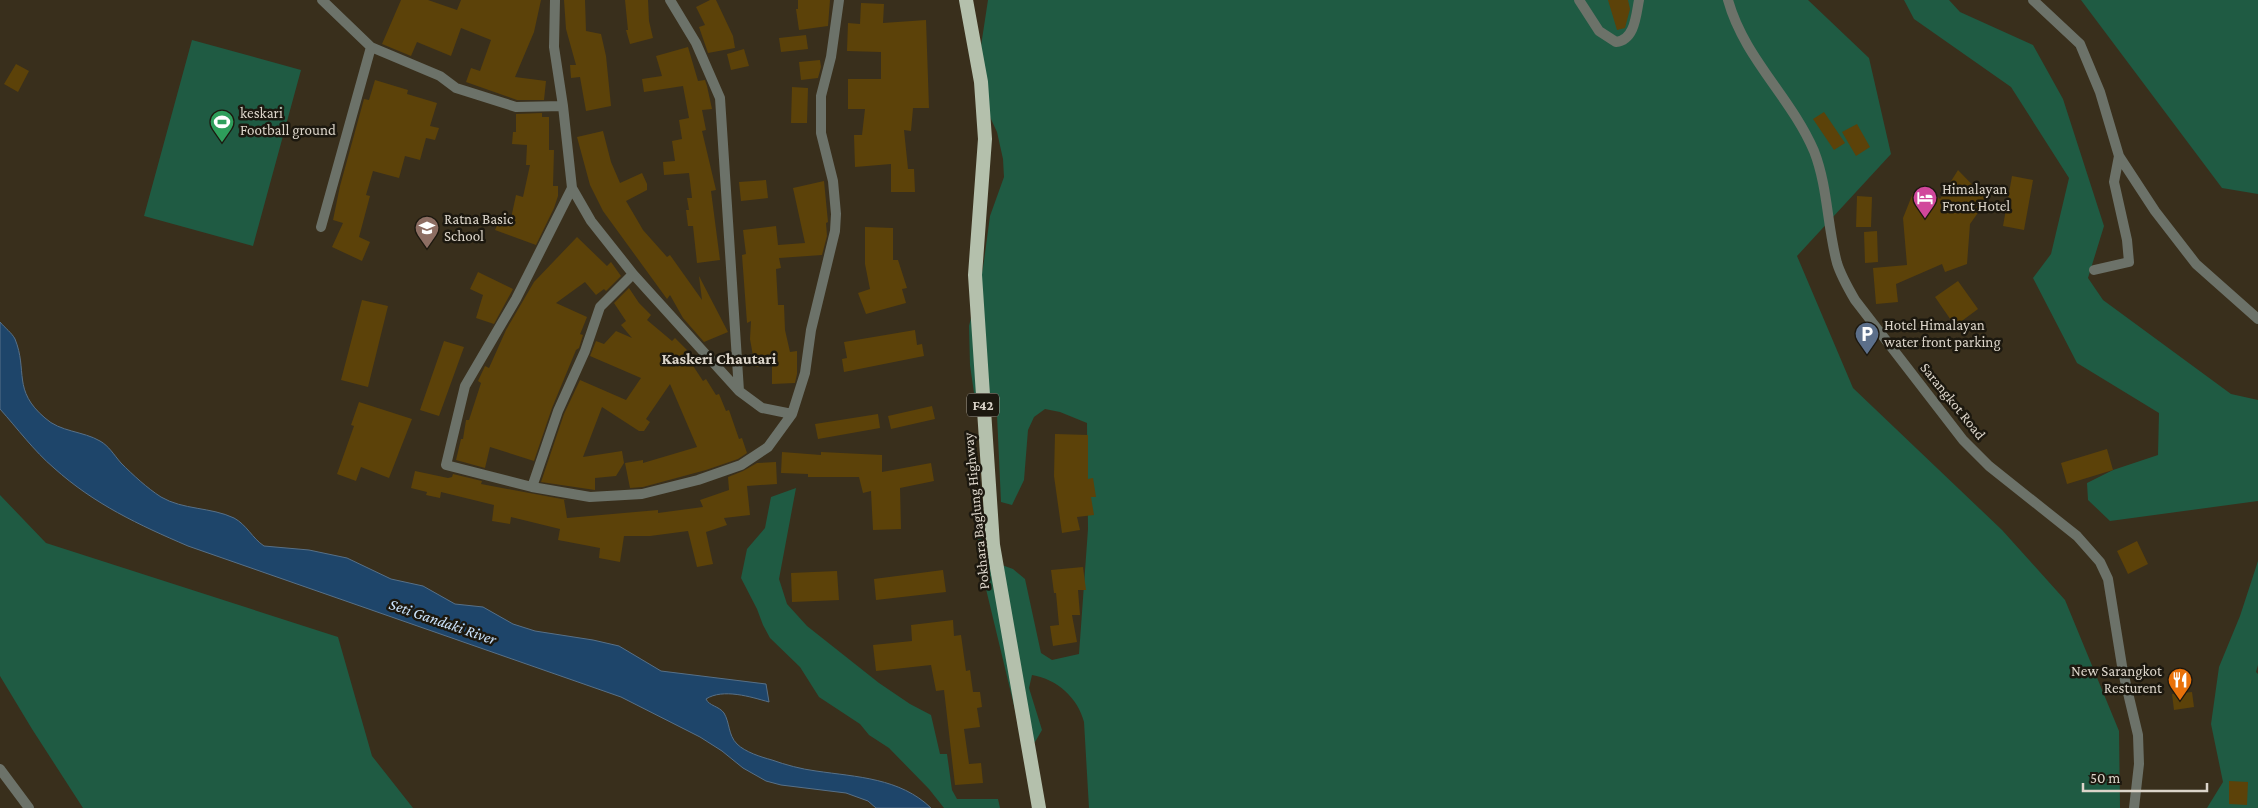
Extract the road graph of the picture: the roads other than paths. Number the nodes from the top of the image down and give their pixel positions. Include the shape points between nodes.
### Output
1 (322, 0) edge
2 (555, 0) edge
3 (670, 0) edge
4 (839, 0) edge
5 (966, 0) edge
6 (1578, 0) edge
7 (1639, 0) edge
8 (1728, 0) edge
9 (2033, 0) edge
10 (371, 47) junction
11 (563, 106) junction
12 (2119, 156) junction
13 (572, 188) junction
14 (321, 227) dead end
15 (2094, 270) dead end
16 (633, 274) junction
17 (2258, 319) edge
18 (739, 392) junction
19 (792, 414) junction
20 (532, 486) junction
21 (0, 769) edge
22 (29, 808) edge
23 (1040, 808) edge
24 (2134, 808) edge

1 - 10 street
2 - 11 street via 554,47
3 - 18 street via 696,43 720,98
4 - 19 street via 831,57 821,96 821,133 836,198 835,231 811,330 805,373
5 - 23 highway, Pokhara Baglung Highway / F42 via 982,82 985,139 976,275 993,545
6 - 7 street via 1599,31 1616,42 1630,34
8 - 24 street, Sarangkot Road via 1748,48 1791,110 1813,150 1824,184 1838,264 1855,300 1963,440 1989,466 2077,536 2094,553 2105,571 2138,735 2139,764
9 - 12 street via 2080,44 2100,92
10 - 11 street via 440,76 456,88 516,107
10 - 14 street
11 - 13 street
12 - 15 street via 2114,182 2129,262
12 - 17 street via 2155,211 2196,264
13 - 16 street via 591,221
13 - 20 street via 516,299 465,386 446,465
16 - 18 street
16 - 20 street via 600,307
18 - 19 street via 762,408
19 - 20 street via 768,447 741,465 698,480 642,494 590,497
21 - 22 street

